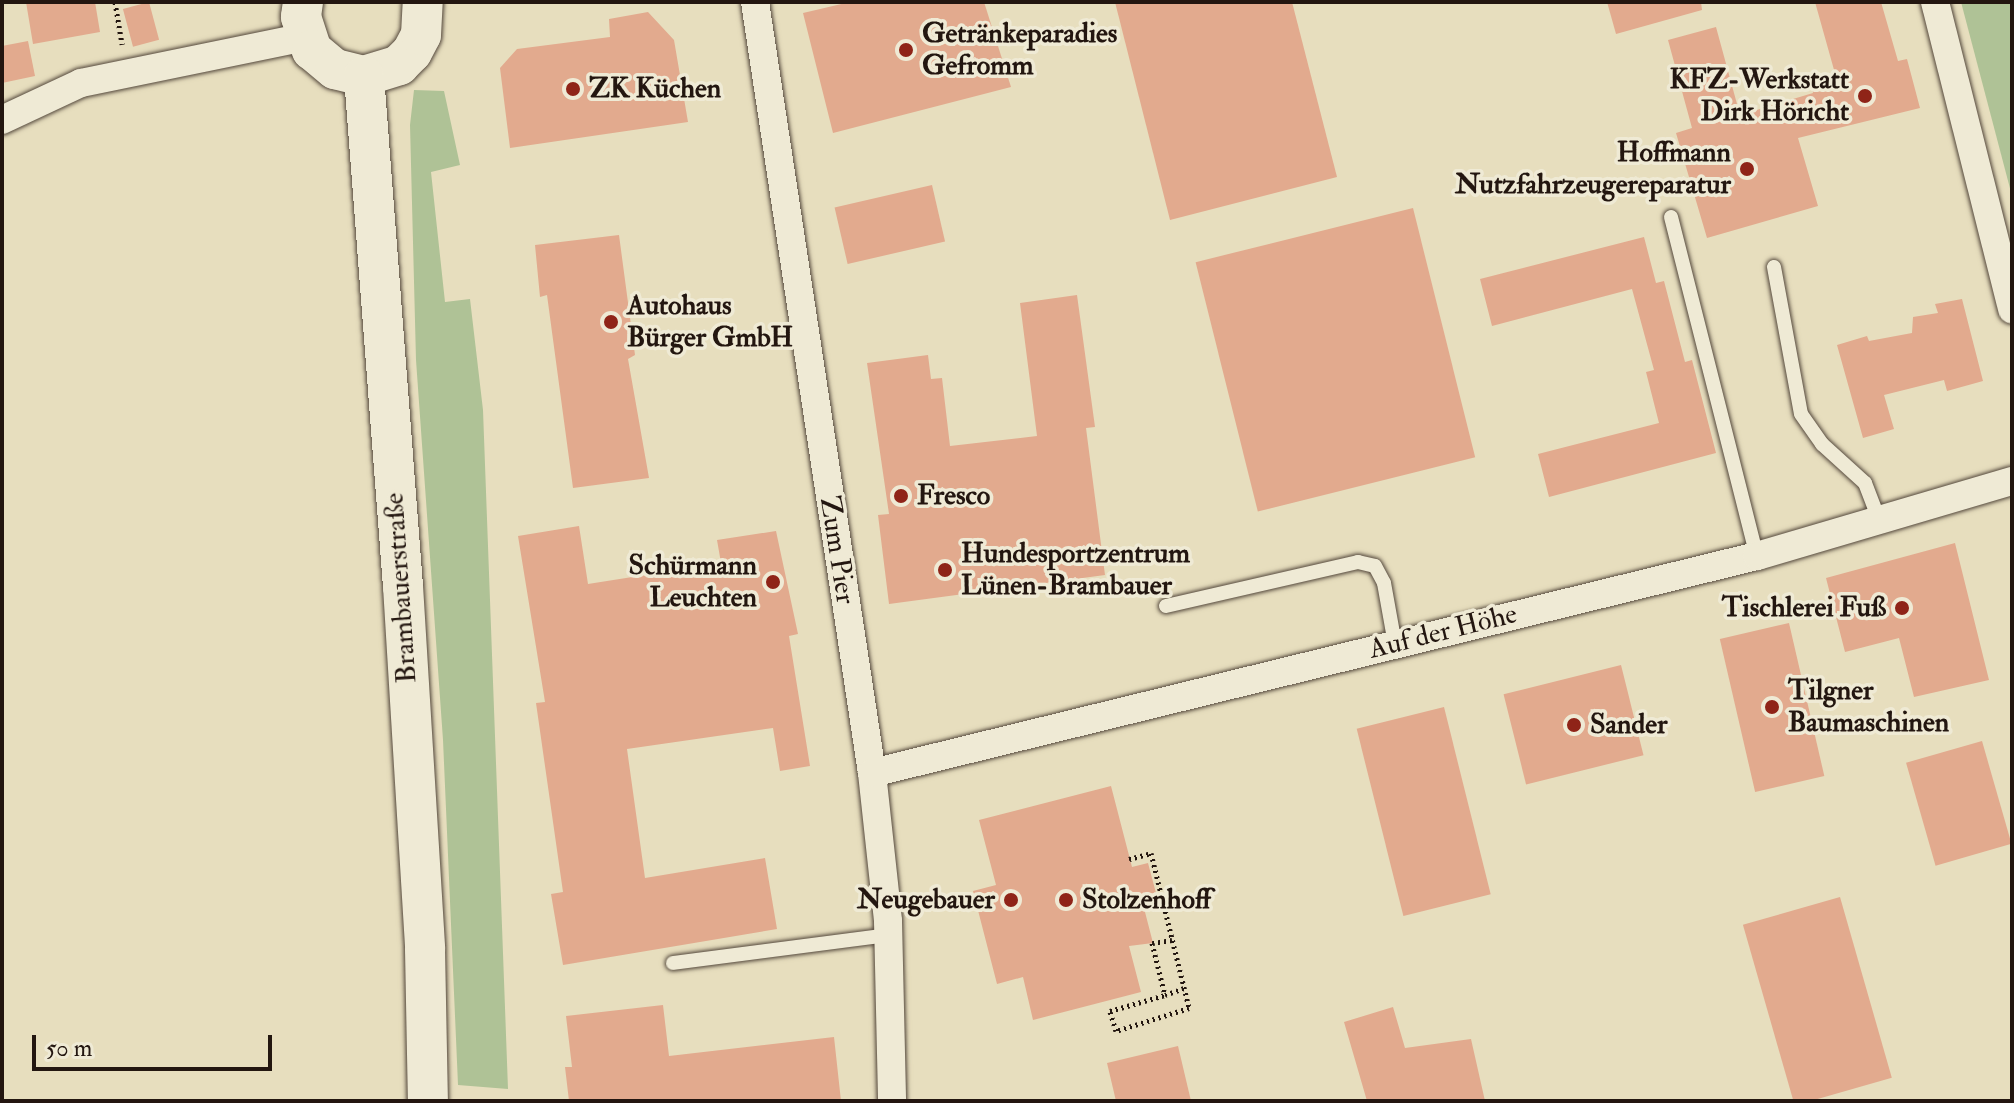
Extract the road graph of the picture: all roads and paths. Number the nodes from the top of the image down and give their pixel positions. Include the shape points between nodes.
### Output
1 (115, 2) edge
2 (423, 2) edge
3 (755, 2) edge
4 (1935, 2) edge
5 (304, 19) edge
6 (126, 71) junction
7 (364, 76) junction
8 (2, 120) edge
9 (1671, 217) dead end
10 (1774, 267) dead end
11 (2012, 309) edge
12 (2012, 481) edge
13 (1879, 519) junction
14 (1757, 556) junction
15 (1166, 606) dead end
16 (1395, 644) junction
17 (872, 773) junction
18 (1129, 859) dead end
19 (888, 935) junction
20 (1172, 940) junction
21 (673, 963) dead end
22 (1184, 988) junction
23 (1165, 995) junction
24 (428, 1101) edge
25 (892, 1101) edge

1 - 6 path
2 - 7 main road via 421,35 412,52 399,65
3 - 17 street, Zum Pier
4 - 11 street
5 - 6 street
5 - 7 main road via 322,61
6 - 8 street via 81,83
7 - 24 main road, Brambauerstraße via 405,618
9 - 14 lane
10 - 13 lane via 1801,414 1822,444 1865,483
12 - 13 street, Auf der Höhe
13 - 14 street, Auf der Höhe
14 - 16 street, Auf der Höhe
15 - 16 lane via 1358,562 1375,566 1384,583
16 - 17 street, Auf der Höhe
17 - 19 street, Zum Pier
18 - 20 path via 1151,853
19 - 21 lane
19 - 25 street, Zum Pier
20 - 22 path
20 - 23 path via 1152,943
22 - 23 path
22 - 23 path via 1189,1008 1116,1031 1110,1011

